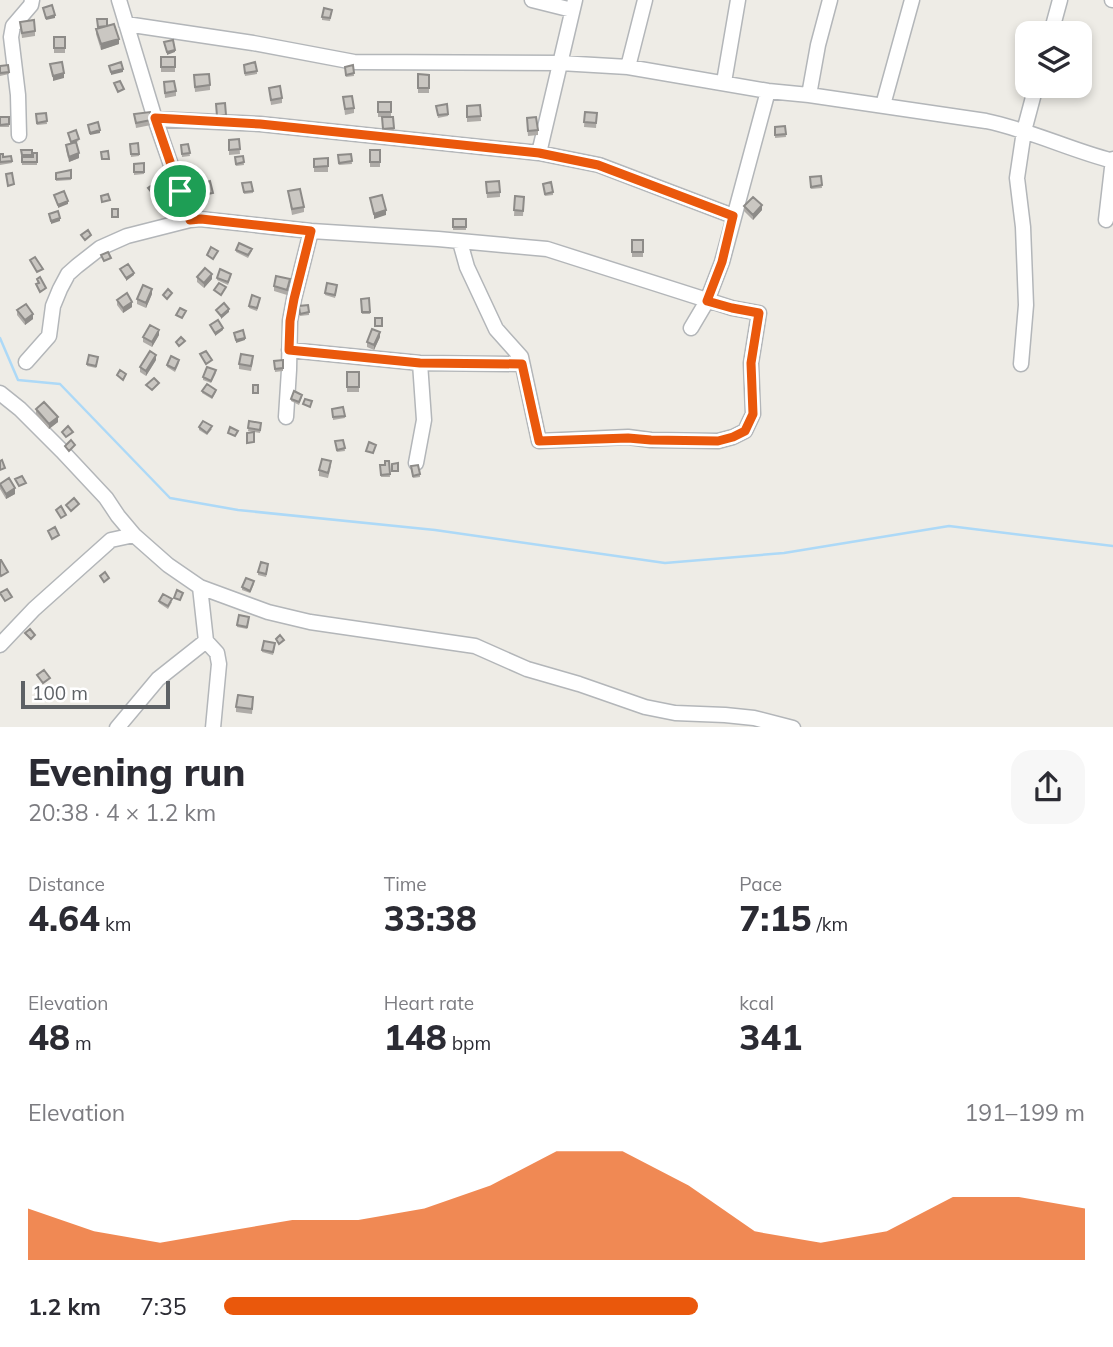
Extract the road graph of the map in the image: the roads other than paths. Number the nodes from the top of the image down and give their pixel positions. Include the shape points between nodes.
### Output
1 (32, 0) edge
2 (119, 0) edge
3 (532, 0) edge
4 (645, 0) edge
5 (738, 0) edge
6 (830, 0) edge
7 (912, 0) edge
8 (1060, 0) edge
9 (574, 5) edge
10 (1054, 21) edge
11 (126, 24) junction
12 (559, 63) junction
13 (628, 67) junction
14 (724, 82) junction
15 (768, 91) junction
16 (809, 95) junction
17 (1033, 98) edge
18 (883, 105) junction
19 (155, 118) junction
20 (1024, 131) junction
21 (19, 135) dead end
22 (539, 153) junction
23 (1113, 160) edge
24 (733, 216) junction
25 (190, 220) junction
26 (1106, 220) dead end
27 (311, 231) junction
28 (460, 242) junction
29 (707, 301) junction
30 (691, 328) dead end
31 (289, 350) junction
32 (26, 362) dead end
33 (420, 363) junction
34 (522, 364) junction
35 (1021, 364) dead end
36 (0, 393) edge
37 (286, 416) dead end
38 (416, 464) edge
39 (118, 516) junction
40 (134, 535) junction
41 (111, 540) junction
42 (200, 587) junction
43 (206, 641) junction
44 (0, 645) edge
45 (117, 727) edge
46 (214, 727) edge
47 (793, 727) edge

1 - 21 street via 13,26 11,37
2 - 11 street
3 - 9 street
4 - 13 street
5 - 14 street
6 - 16 street
7 - 18 street
8 - 10 street
9 - 12 street
11 - 12 street via 354,62
11 - 19 street
12 - 13 street
12 - 22 street
13 - 14 street
14 - 15 street
15 - 16 street
15 - 24 street
16 - 18 street
17 - 20 street
18 - 20 street
19 - 22 street via 260,124
19 - 25 street
20 - 23 street
20 - 35 street via 1017,177 1026,304
22 - 24 street via 598,165
23 - 26 street
24 - 29 street
25 - 27 street
25 - 32 street via 127,236 100,248 68,274 53,306 49,336
27 - 28 street
27 - 31 street via 292,310
28 - 29 street via 547,249
28 - 34 street via 496,329
29 - 30 street
29 - 34 street via 759,313 751,363 753,414 745,431 733,437 718,441 539,441
31 - 33 street
31 - 37 street
33 - 34 street
33 - 38 street via 424,420
36 - 39 street via 62,451
39 - 40 street
39 - 41 street
40 - 41 street
40 - 42 street
41 - 44 street
42 - 43 street
42 - 47 street via 310,622 475,646 527,669 645,707 754,718
43 - 45 street via 158,679
43 - 46 street via 217,653 219,664

